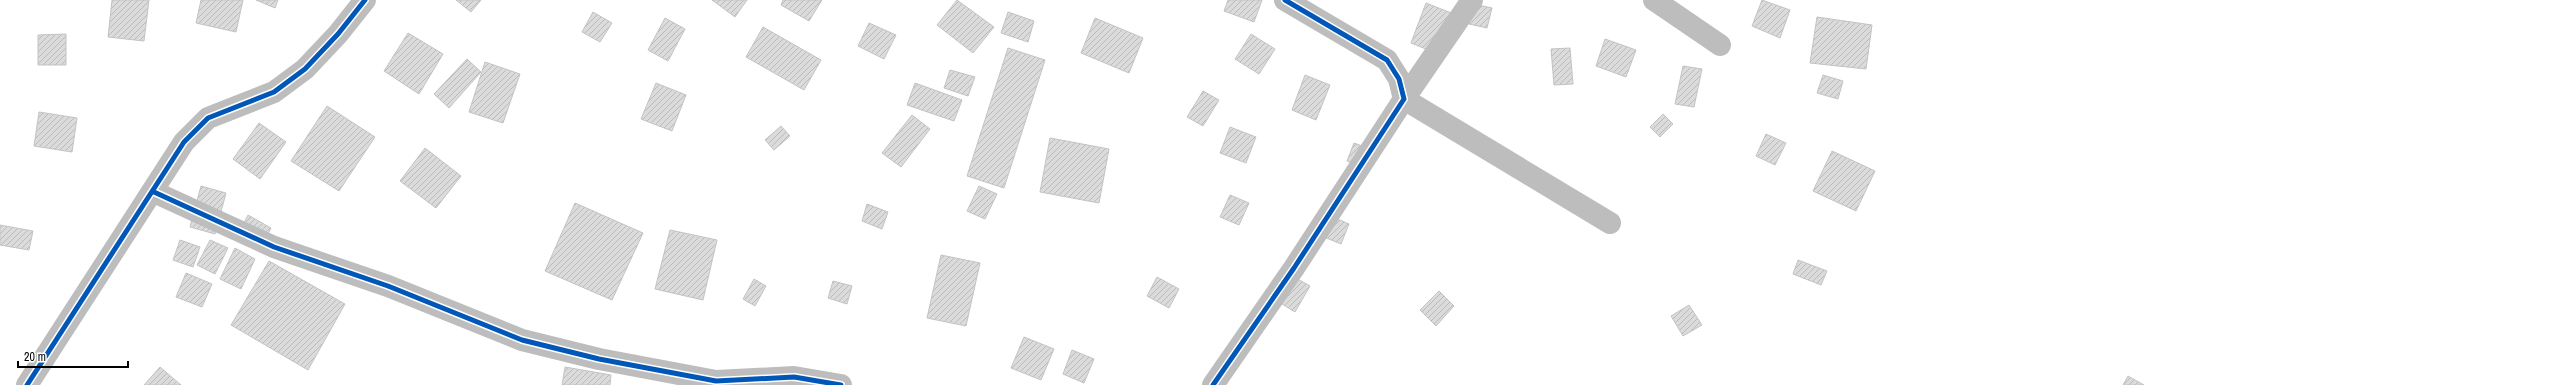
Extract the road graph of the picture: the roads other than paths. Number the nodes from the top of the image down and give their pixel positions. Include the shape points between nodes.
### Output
1 (364, 0) edge
2 (1285, 0) edge
3 (1472, 0) edge
4 (1654, 0) edge
5 (1720, 45) dead end
6 (1404, 99) junction
7 (154, 192) junction
8 (1610, 223) dead end
9 (27, 385) edge
10 (841, 385) edge
11 (1213, 385) edge

1 - 7 street via 338,34 305,70 274,92 208,118 184,142
2 - 6 street via 1387,60 1399,78
3 - 6 street
4 - 5 street
6 - 8 street
6 - 11 street via 1294,268
7 - 9 street
7 - 10 street via 274,247 388,286 522,340 599,359 716,380 794,377

